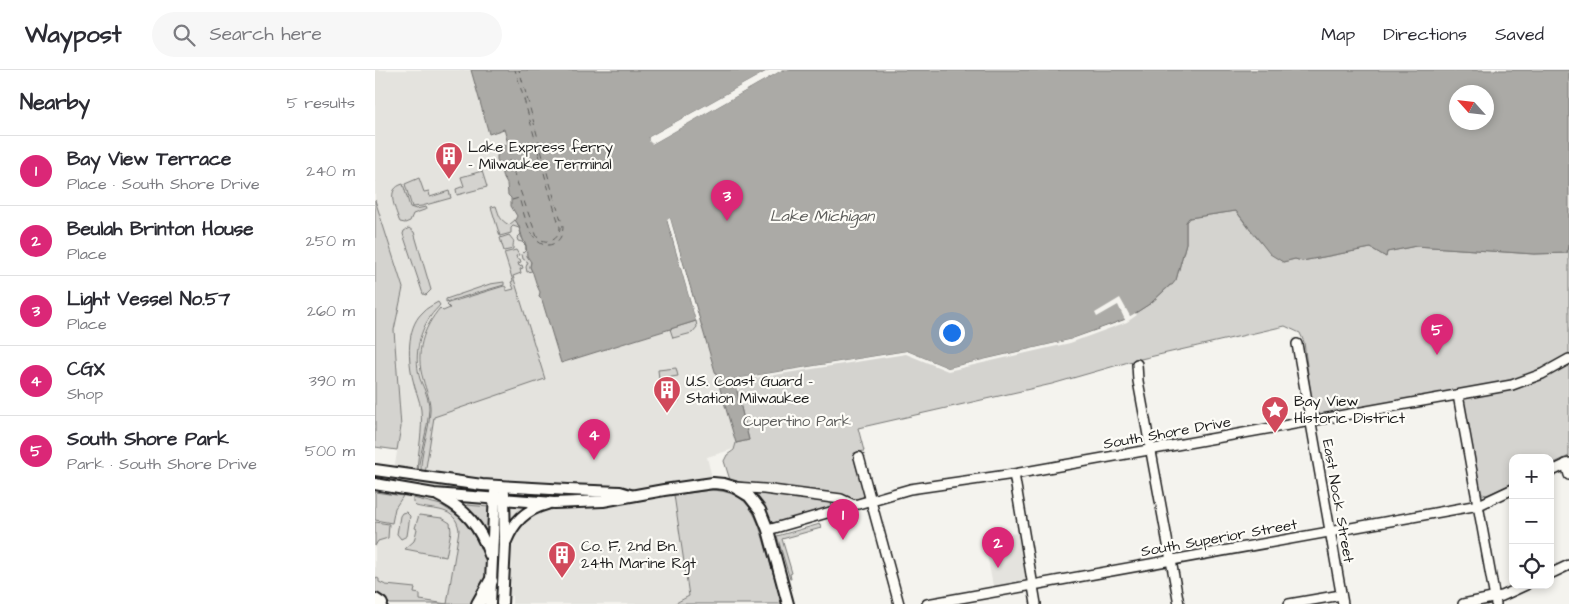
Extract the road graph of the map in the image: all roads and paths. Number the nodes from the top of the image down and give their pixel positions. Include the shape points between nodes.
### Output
1 (1297, 344) dead end
2 (1569, 359) edge
3 (1137, 364) dead end
4 (1458, 395) junction
5 (1309, 422) junction
6 (1151, 450) junction
7 (859, 457) dead end
8 (1568, 463) edge
9 (375, 470) edge
10 (1554, 470) edge
11 (1013, 474) junction
12 (1569, 475) edge
13 (375, 484) edge
14 (500, 486) junction
15 (734, 487) junction
16 (1509, 491) edge
17 (434, 494) junction
18 (630, 495) junction
19 (499, 498) junction
20 (871, 500) junction
21 (554, 503) junction
22 (854, 505) junction
23 (1479, 506) junction
24 (768, 530) junction
25 (1330, 533) junction
26 (505, 545) junction
27 (492, 561) junction
28 (1171, 561) junction
29 (1569, 565) edge
30 (1554, 572) edge
31 (491, 581) junction
32 (1033, 586) junction
33 (1518, 589) edge
34 (1342, 599) edge
35 (375, 600) edge
36 (1496, 601) edge
37 (381, 604) edge
38 (478, 604) edge
39 (490, 604) edge
40 (502, 604) edge
41 (789, 604) edge
42 (899, 604) edge
43 (927, 604) edge
44 (1036, 604) edge
45 (1179, 604) edge
46 (1289, 604) edge
47 (1463, 604) edge

1 - 5 street, East Nock Street
2 - 4 street, South Shore Drive via 1512,385
3 - 6 street
4 - 5 street, South Shore Drive
4 - 23 street
5 - 6 street, South Shore Drive
5 - 25 street, East Nock Street
6 - 11 street, South Shore Drive
6 - 28 street
7 - 20 street
8 - 10 street
8 - 12 street
9 - 14 main road
11 - 20 street, South Shore Drive via 911,490
11 - 32 street
13 - 17 main road
14 - 18 main road
14 - 19 main road
15 - 18 main road via 713,483
15 - 22 street via 841,499
15 - 24 main road via 754,502
16 - 23 street, South Superior Street
17 - 19 main road
17 - 27 main road via 449,500 469,515 485,539
18 - 21 main road via 603,501
19 - 21 main road
19 - 26 main road
19 - 27 main road
20 - 22 street, South Shore Drive
20 - 42 street
21 - 26 main road via 539,506 523,515
22 - 24 street, South Shore Drive
23 - 25 street, South Superior Street
23 - 36 street
24 - 41 main road
25 - 28 street, South Superior Street
25 - 34 street, East Nock Street
26 - 40 main road
27 - 31 main road
28 - 32 street, South Superior Street
28 - 45 street
29 - 30 street
31 - 38 highway
31 - 39 main road
32 - 43 street, South Superior Street
32 - 44 street
33 - 36 street
34 - 46 street
35 - 37 highway
36 - 47 street

